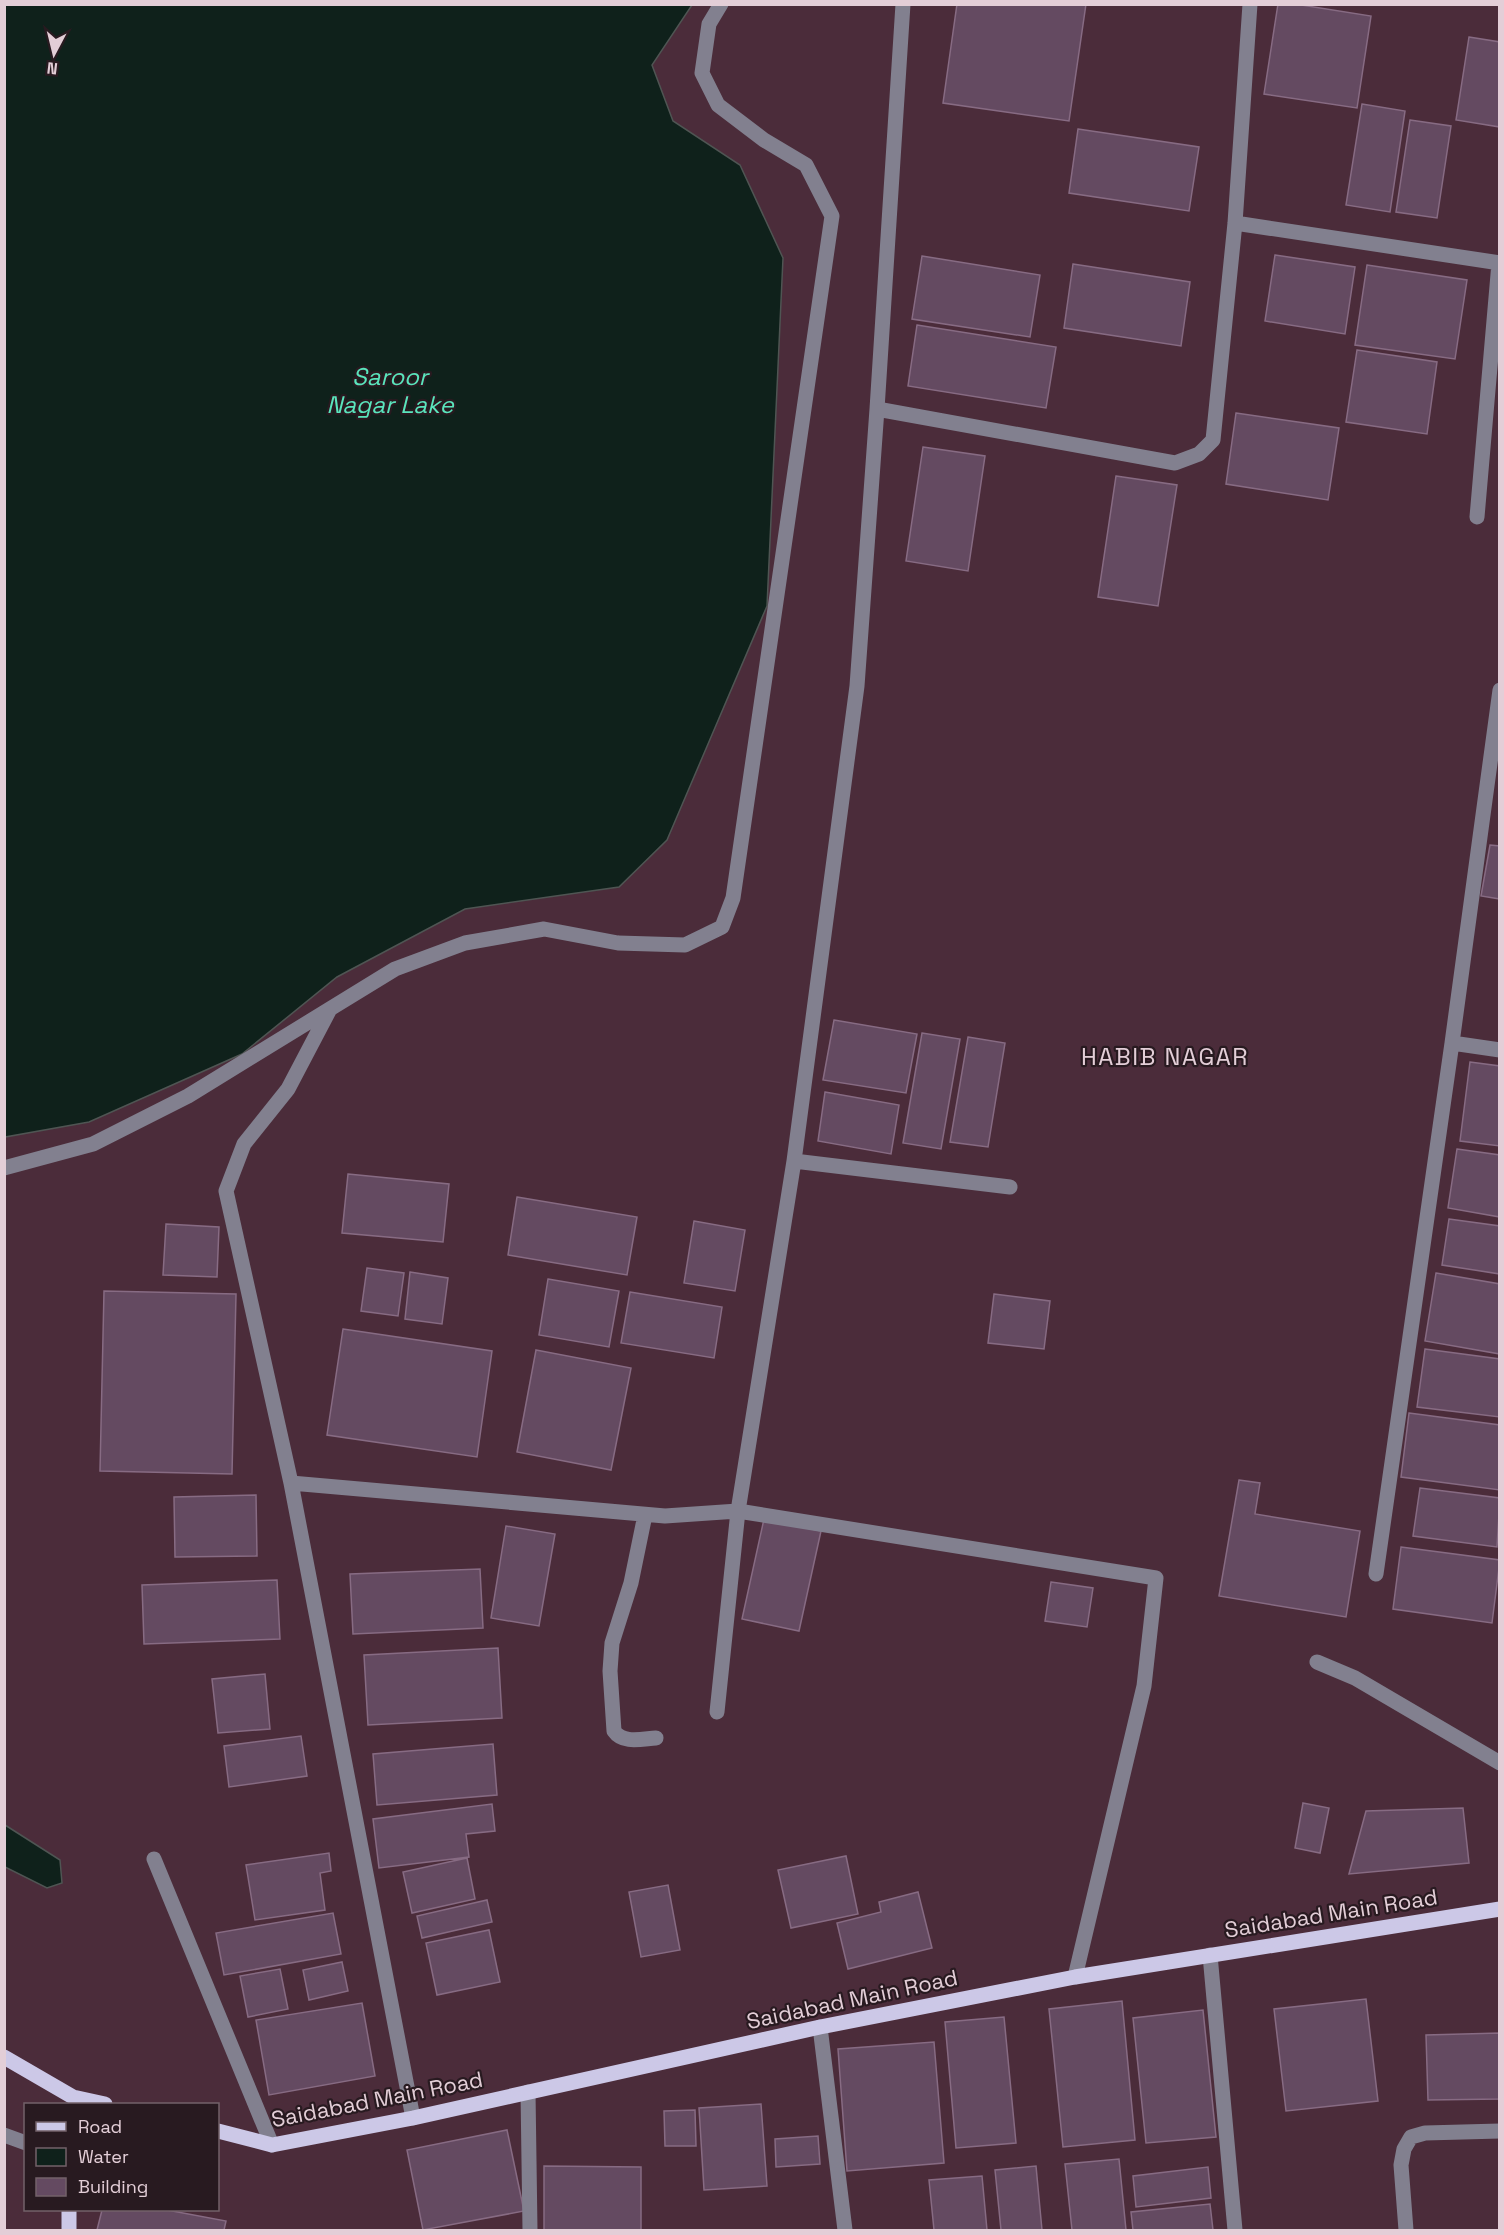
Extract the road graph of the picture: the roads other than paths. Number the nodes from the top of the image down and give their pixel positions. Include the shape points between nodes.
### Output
1 (721, 4) edge
2 (903, 4) edge
3 (1250, 4) edge
4 (1235, 223) junction
5 (1499, 262) edge
6 (877, 409) junction
7 (1493, 425) edge
8 (1476, 517) dead end
9 (1500, 690) edge
10 (330, 1009) junction
11 (1452, 1043) junction
12 (1500, 1050) edge
13 (794, 1161) junction
14 (4, 1168) edge
15 (1010, 1187) dead end
16 (291, 1483) junction
17 (738, 1511) junction
18 (645, 1515) junction
19 (1376, 1574) dead end
20 (1317, 1662) dead end
21 (717, 1712) dead end
22 (656, 1738) dead end
23 (1500, 1763) edge
24 (154, 1859) dead end
25 (1500, 1909) edge
26 (1210, 1955) junction
27 (1075, 1977) junction
28 (820, 2027) junction
29 (4, 2057) edge
30 (528, 2092) junction
31 (72, 2101) edge
32 (94, 2103) edge
33 (413, 2118) junction
34 (1500, 2131) edge
35 (219, 2132) edge
36 (4, 2135) edge
37 (24, 2142) edge
38 (272, 2145) junction
39 (69, 2211) edge
40 (69, 2230) edge
41 (530, 2230) edge
42 (845, 2230) edge
43 (1235, 2230) edge
44 (1406, 2230) edge

1 - 10 street via 708,24 702,73 718,105 764,140 806,165 832,216 733,898 722,927 685,945 618,944 544,929 465,943 395,969
2 - 6 street
3 - 4 street
4 - 5 street
4 - 6 street via 1213,440 1199,454 1175,462
5 - 7 street
6 - 13 street via 857,686
7 - 8 street
9 - 11 street
10 - 14 street via 188,1096 93,1144
10 - 16 street via 288,1089 244,1144 226,1191
11 - 12 street
11 - 19 street
13 - 15 street
13 - 17 street
16 - 18 street
16 - 33 street
17 - 18 street
17 - 21 street
17 - 27 street via 1156,1578 1144,1686
18 - 22 street via 631,1583 612,1643 610,1671 617,1736 623,1740
20 - 23 street via 1355,1678
24 - 38 street
25 - 26 main road, Saidabad Main Road
26 - 27 main road, Saidabad Main Road
26 - 43 street
27 - 28 main road, Saidabad Main Road
28 - 30 main road, Saidabad Main Road
28 - 42 street
29 - 31 main road
30 - 33 main road, Saidabad Main Road
30 - 41 street
31 - 32 main road
33 - 38 main road, Saidabad Main Road
34 - 44 street via 1425,2133 1412,2137 1401,2164
35 - 38 main road, Saidabad Main Road
36 - 37 street
39 - 40 main road

